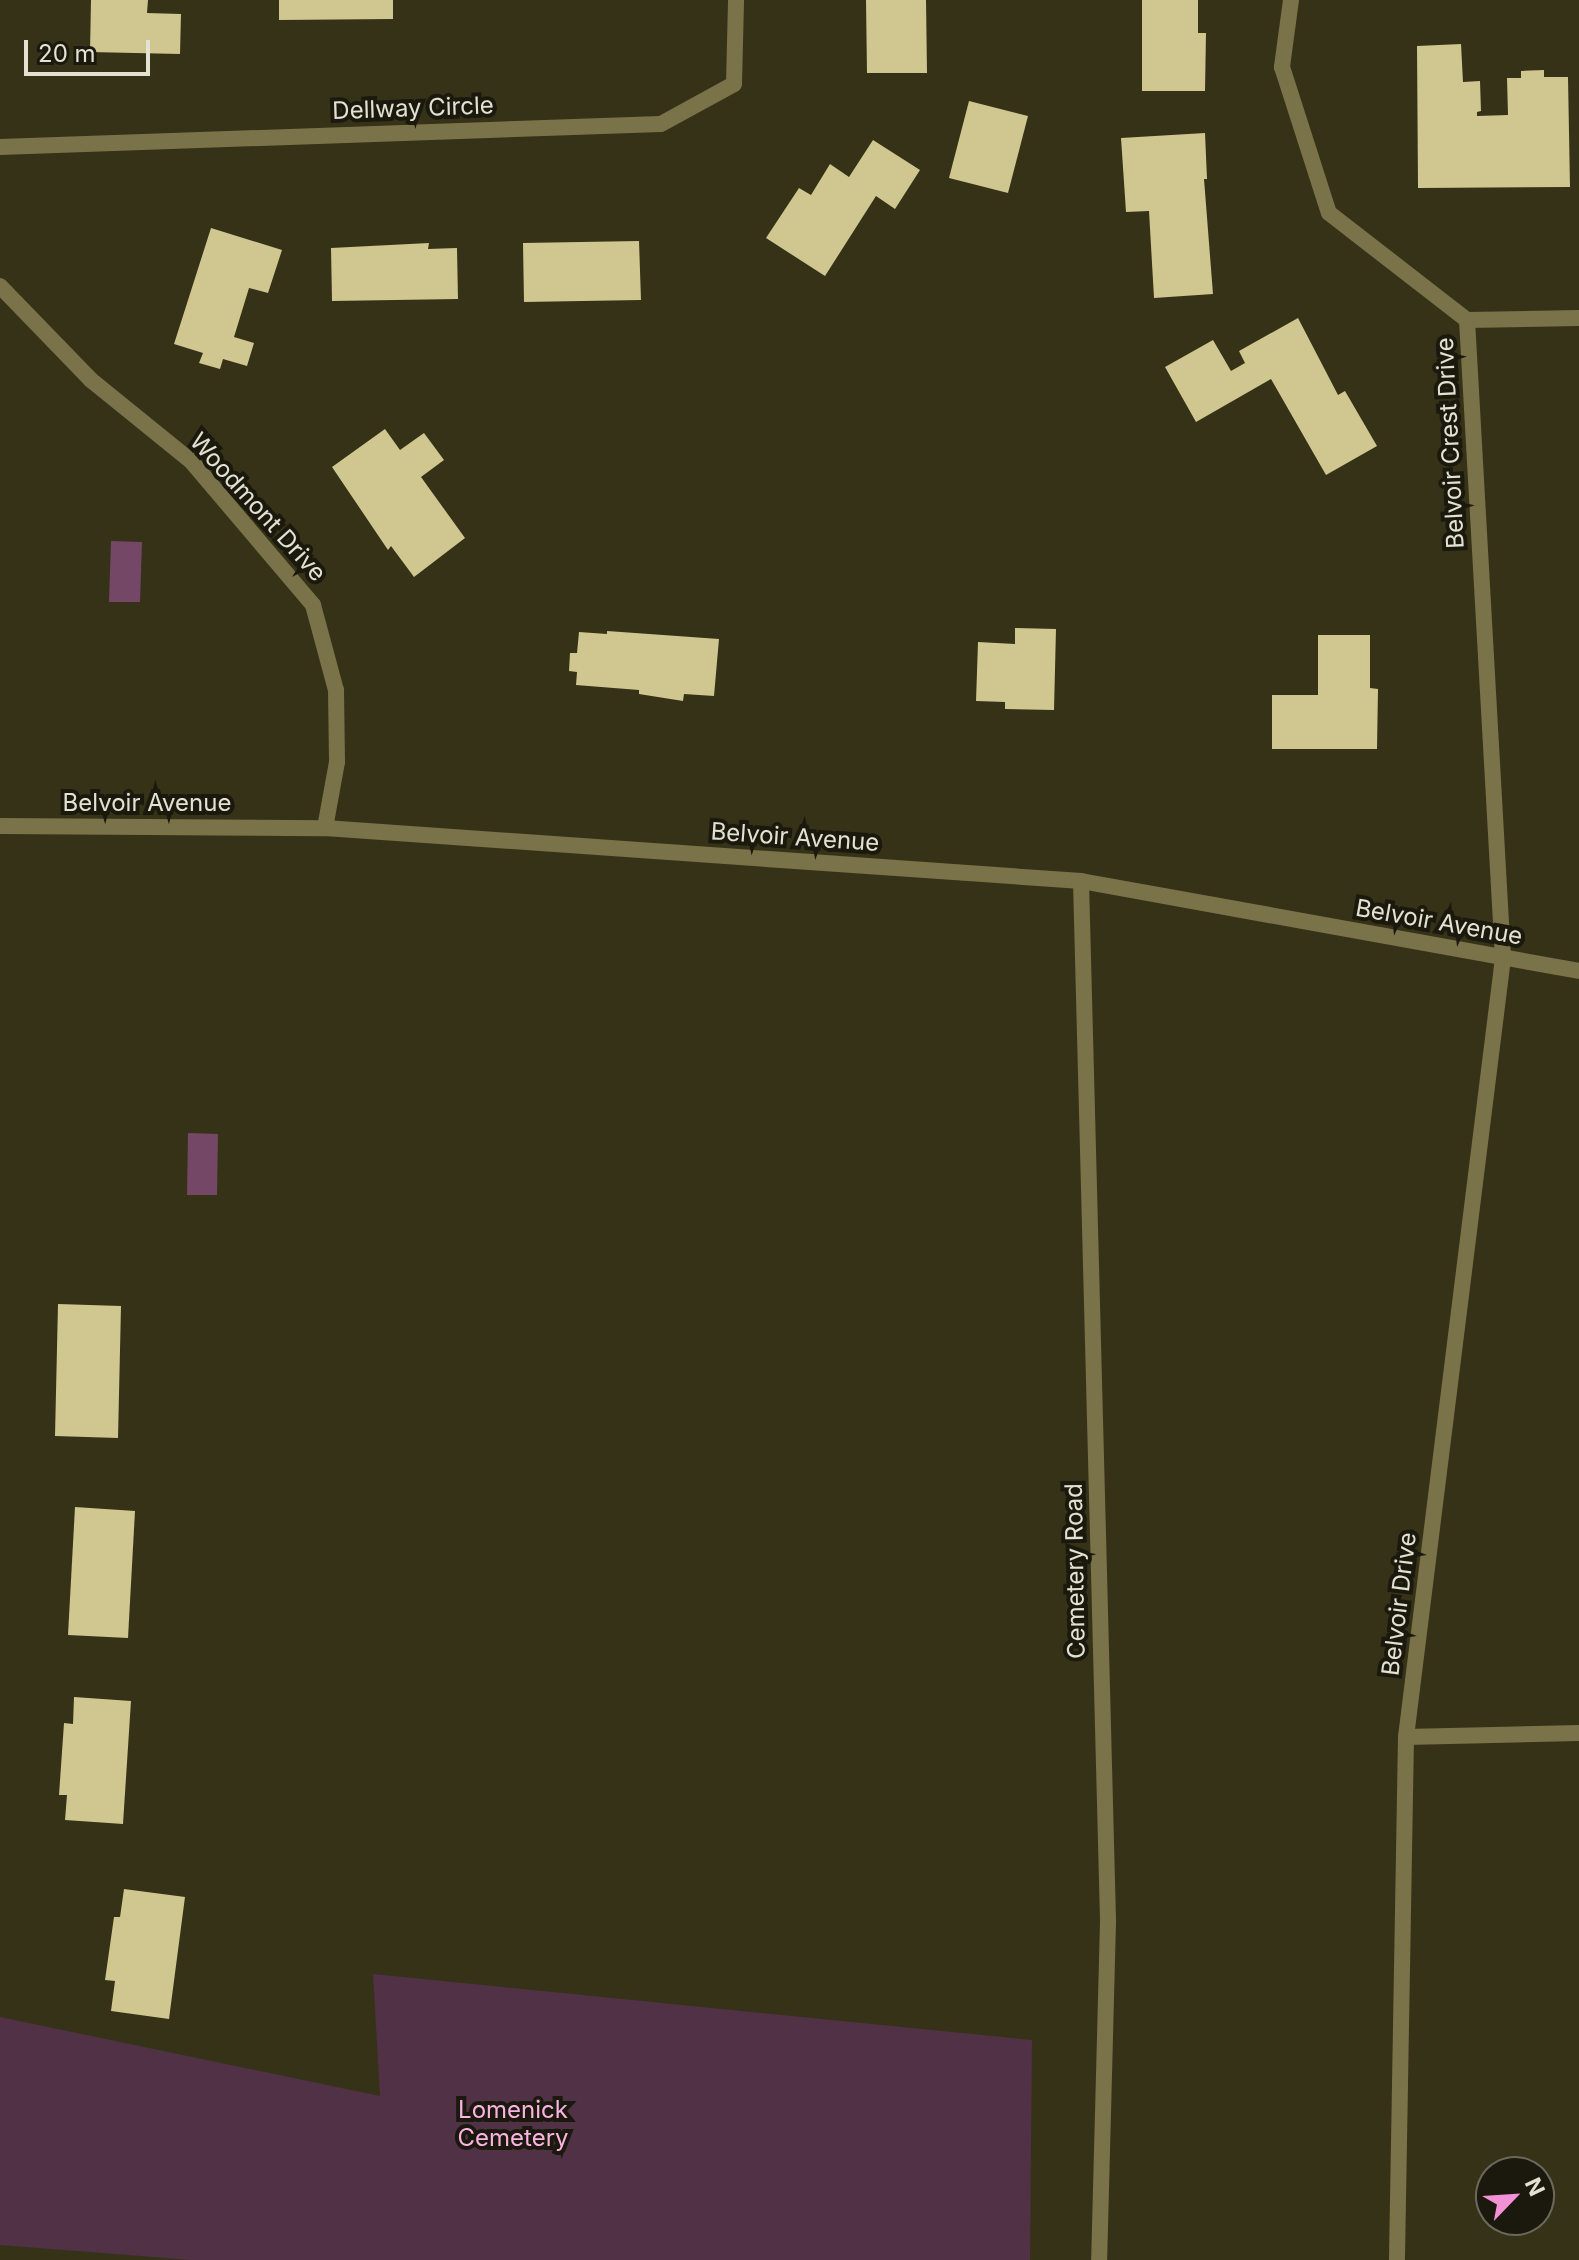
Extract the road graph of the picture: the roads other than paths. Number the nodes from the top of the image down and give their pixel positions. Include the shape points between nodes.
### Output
1 (736, 0) edge
2 (1291, 0) edge
3 (0, 147) edge
4 (0, 286) edge
5 (1579, 318) edge
6 (1467, 320) junction
7 (0, 826) edge
8 (325, 828) junction
9 (1081, 881) junction
10 (1503, 958) junction
11 (1579, 971) edge
12 (1579, 1733) edge
13 (1406, 1737) junction
14 (1099, 2260) edge
15 (1397, 2260) edge

1 - 3 street, Dellway Circle via 734,84 661,124
2 - 6 street, Belvoir Crest Drive via 1282,67 1329,213
4 - 8 street, Woodmont Drive via 91,380 191,461 313,605 336,690 337,762
5 - 6 street
6 - 10 street, Belvoir Crest Drive
7 - 8 street, Belvoir Avenue
8 - 9 street, Belvoir Avenue
9 - 10 street, Belvoir Avenue
9 - 14 street, Cemetery Road via 1108,1922
10 - 11 street, Belvoir Avenue
10 - 13 street, Belvoir Drive
12 - 13 street
13 - 15 street, Belvoir Drive

